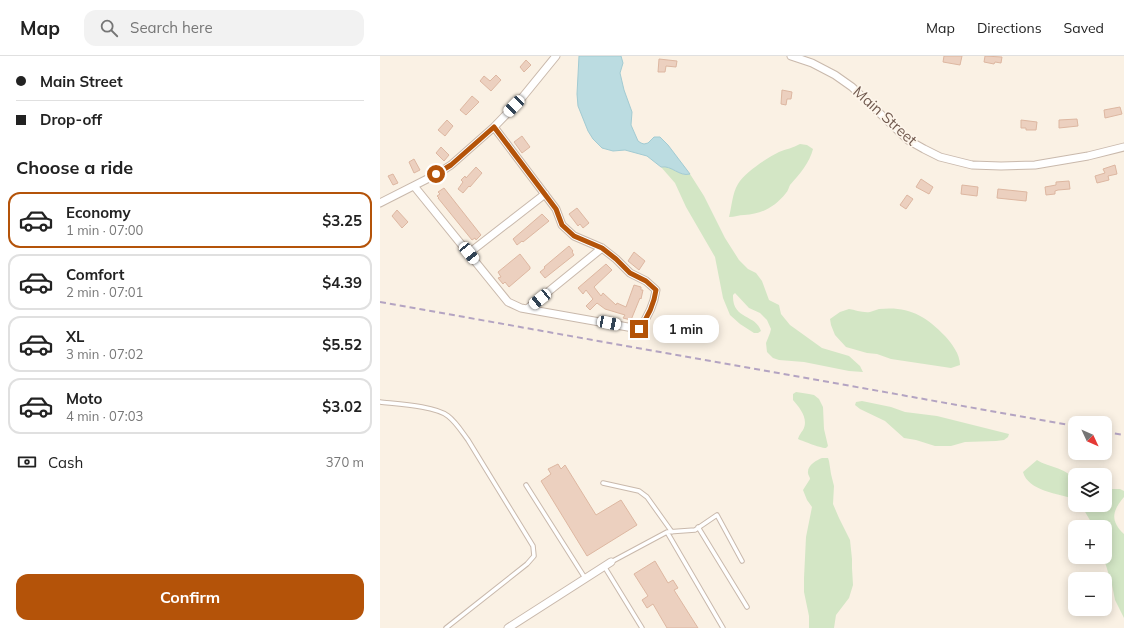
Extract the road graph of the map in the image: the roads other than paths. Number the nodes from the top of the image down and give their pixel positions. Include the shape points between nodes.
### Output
1 (556, 56) edge
2 (791, 56) edge
3 (494, 127) junction
4 (1124, 147) edge
5 (414, 186) junction
6 (545, 194) junction
7 (380, 203) edge
8 (602, 248) junction
9 (469, 253) junction
10 (528, 309) junction
11 (380, 402) edge
12 (603, 483) dead end
13 (526, 485) dead end
14 (698, 528) junction
15 (667, 532) junction
16 (672, 532) junction
17 (742, 560) dead end
18 (607, 564) junction
19 (585, 578) junction
20 (748, 607) dead end
21 (446, 628) edge
22 (508, 628) edge
23 (642, 628) edge
24 (723, 628) edge

1 - 3 street
2 - 4 street, Main Street via 835,74 908,140 940,157 972,165 1035,165
3 - 5 street via 451,165
3 - 6 street
5 - 7 street
5 - 9 street
6 - 8 street via 556,209 562,225 574,236
6 - 9 street
8 - 10 street
8 - 10 street via 630,273 646,281 656,290 647,319 639,329
9 - 10 street via 508,302
11 - 21 lane via 433,410 448,415 468,440 533,546 534,556 527,564
12 - 16 lane via 640,491
13 - 19 lane
14 - 16 lane
14 - 17 lane via 717,515
14 - 20 lane
15 - 16 lane
15 - 18 lane
15 - 24 lane
18 - 19 street
18 - 23 lane
19 - 22 street

